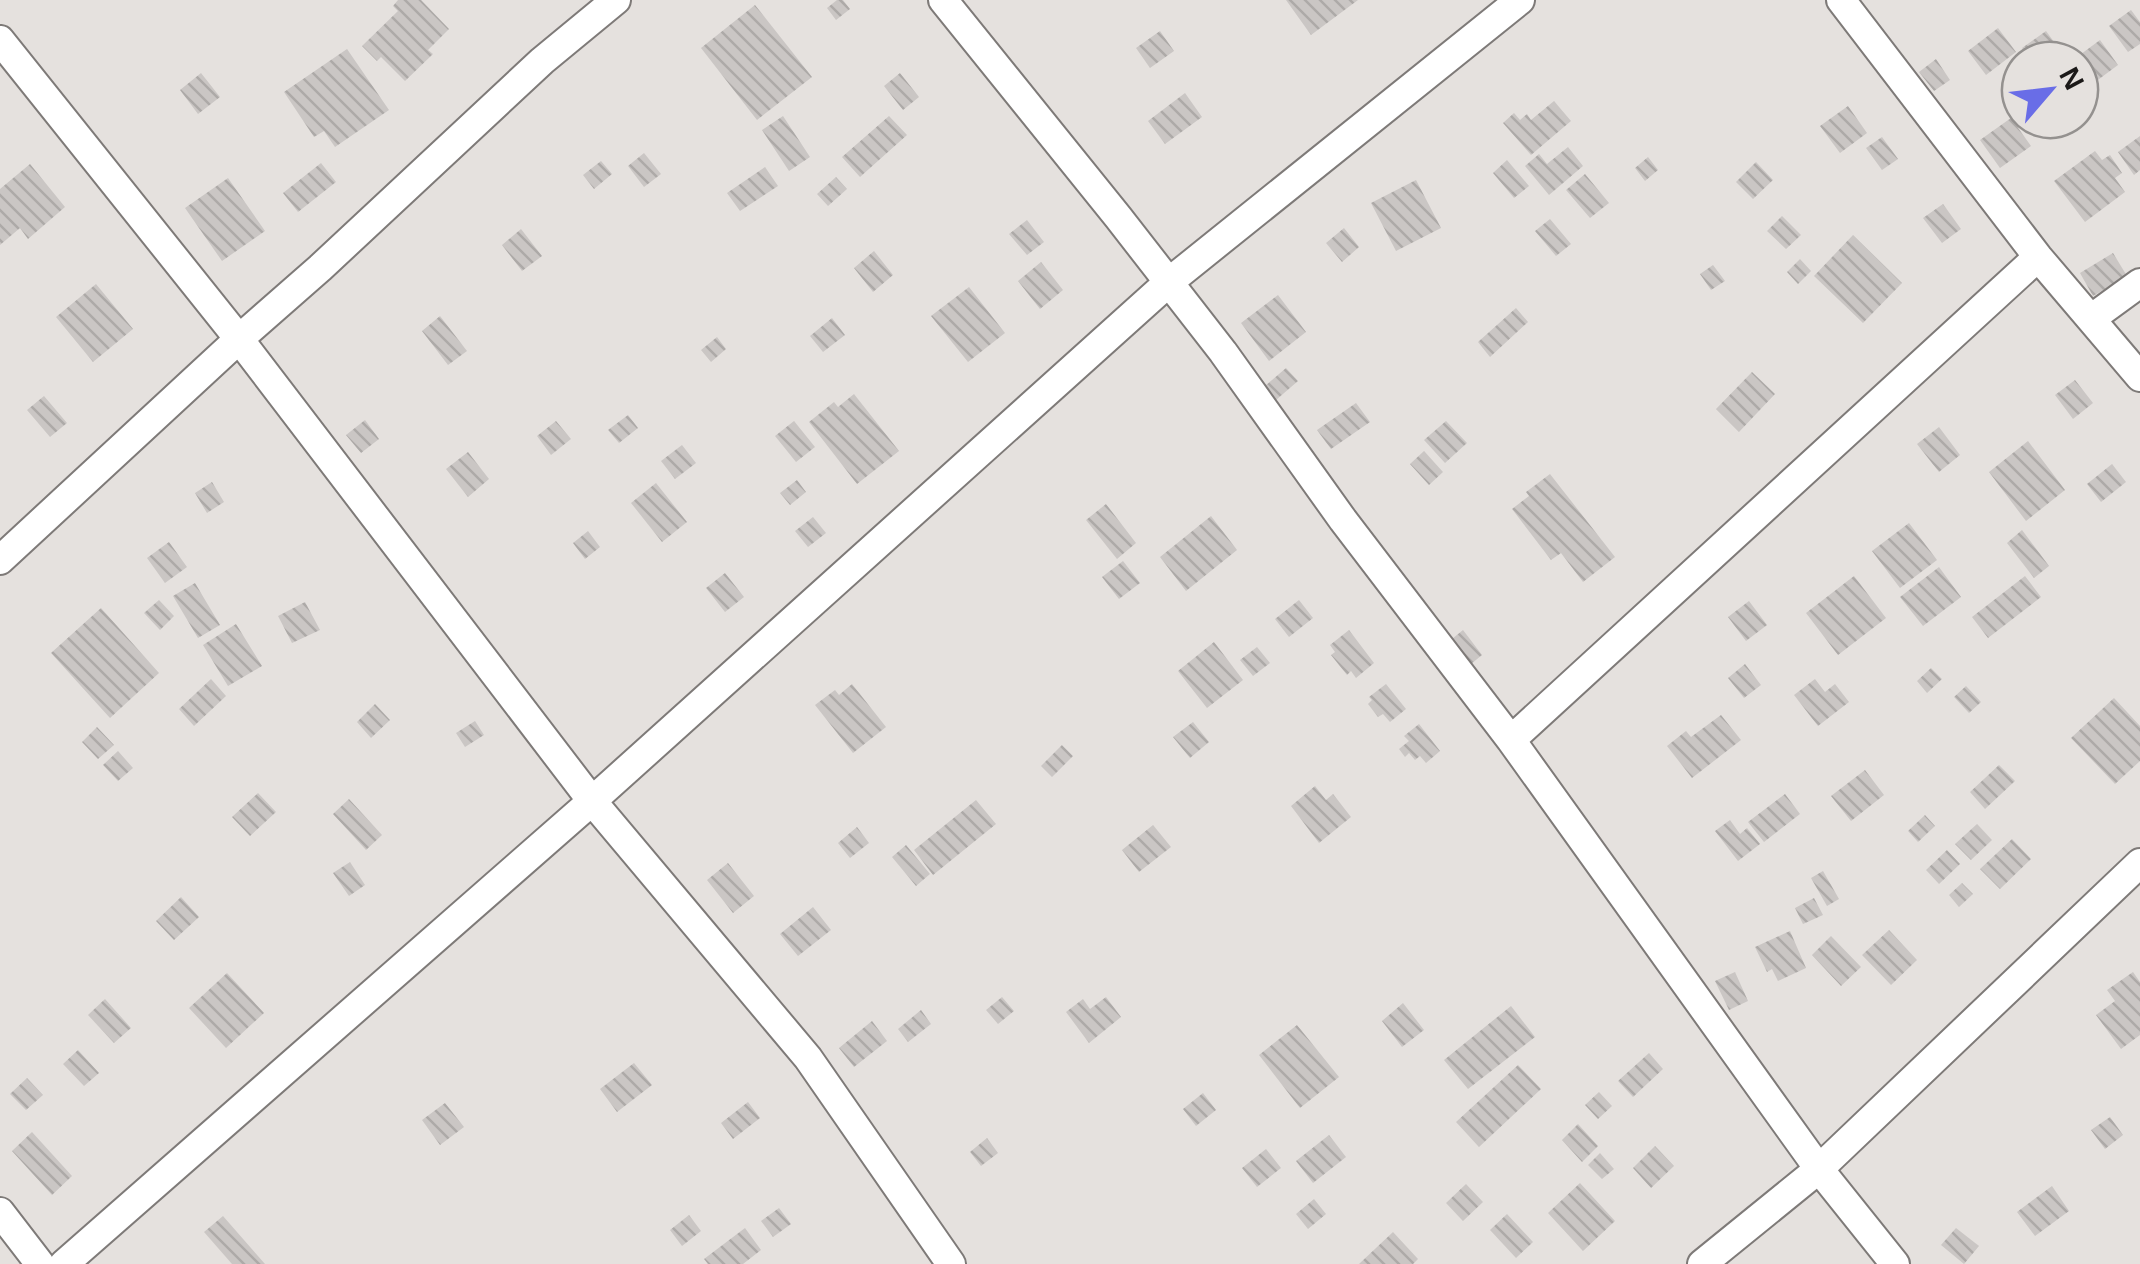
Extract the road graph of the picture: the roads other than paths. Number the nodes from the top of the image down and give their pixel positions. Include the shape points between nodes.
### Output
1 (616, 0) edge
2 (943, 0) edge
3 (1520, 0) edge
4 (1842, 0) edge
5 (0, 40) edge
6 (2038, 257) junction
7 (1169, 282) junction
8 (2140, 284) edge
9 (2092, 318) junction
10 (239, 339) junction
11 (2140, 376) edge
12 (0, 560) edge
13 (1510, 740) junction
14 (592, 801) junction
15 (2140, 863) edge
16 (1819, 1169) junction
17 (0, 1212) edge
18 (40, 1264) edge
19 (64, 1264) edge
20 (951, 1264) edge
21 (1702, 1264) edge
22 (1895, 1264) edge

1 - 10 street
2 - 7 street
3 - 7 street
4 - 6 street
5 - 10 street
6 - 9 street
6 - 13 street
7 - 13 street
7 - 14 street
8 - 9 street
9 - 11 street
10 - 12 street
10 - 14 street
13 - 16 street
14 - 19 street
14 - 20 street via 808,1058
15 - 16 street
16 - 21 street
16 - 22 street
17 - 18 street

